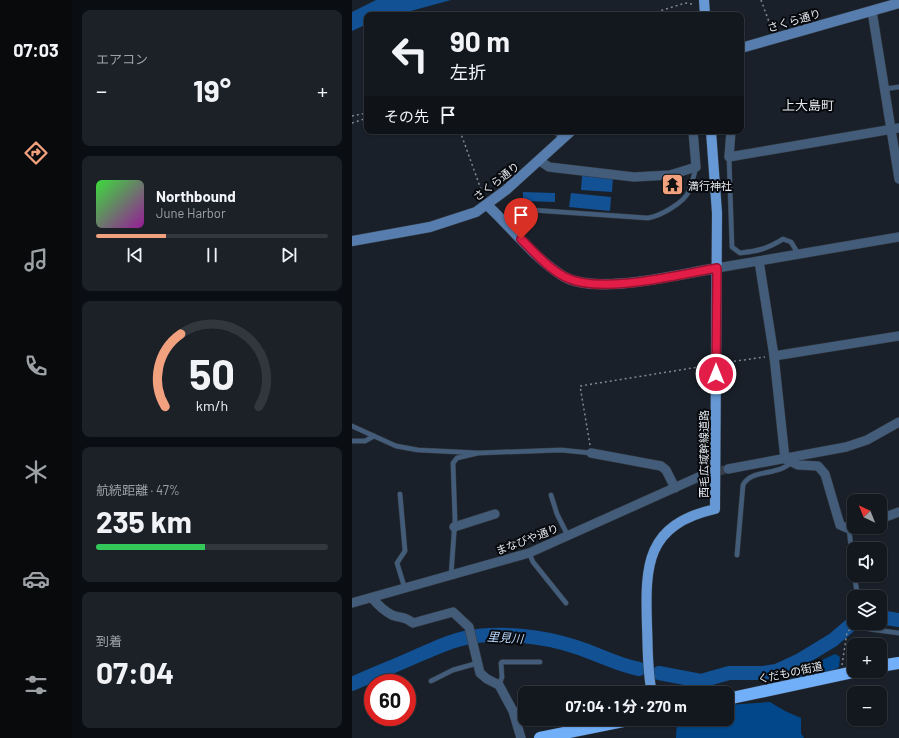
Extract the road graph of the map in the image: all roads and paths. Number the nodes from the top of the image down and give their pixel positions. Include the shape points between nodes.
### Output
1 (704, 0) edge
2 (761, 0) edge
3 (899, 3) edge
4 (692, 4) dead end
5 (872, 11) junction
6 (656, 12) edge
7 (705, 12) edge
8 (775, 38) junction
9 (744, 47) edge
10 (899, 87) edge
11 (884, 89) junction
12 (364, 114) edge
13 (352, 116) edge
14 (364, 119) edge
15 (352, 123) edge
16 (895, 129) edge
17 (461, 134) edge
18 (558, 134) edge
19 (569, 134) edge
20 (693, 134) edge
21 (711, 134) edge
22 (731, 134) edge
23 (561, 141) junction
24 (729, 157) junction
25 (540, 161) junction
26 (696, 167) junction
27 (899, 179) edge
28 (487, 205) junction
29 (501, 220) junction
30 (899, 237) edge
31 (352, 241) edge
32 (799, 255) junction
33 (759, 261) junction
34 (717, 268) junction
35 (899, 336) edge
36 (774, 356) junction
37 (729, 362) dead end
38 (704, 366) dead end
39 (899, 422) edge
40 (352, 426) edge
41 (374, 436) junction
42 (352, 441) edge
43 (479, 453) junction
44 (591, 453) junction
45 (788, 461) junction
46 (728, 469) tunnel mouth
47 (703, 475) tunnel mouth
48 (675, 488) junction
49 (400, 494) dead end
50 (551, 496) dead end
51 (899, 512) edge
52 (495, 514) dead end
53 (887, 516) edge
54 (454, 527) junction
55 (847, 527) edge
56 (568, 536) junction
57 (529, 553) junction
58 (737, 555) dead end
59 (451, 576) junction
60 (405, 589) junction
61 (372, 598) junction
62 (352, 603) edge
63 (566, 603) dead end
64 (850, 630) edge
65 (876, 630) edge
66 (899, 633) edge
67 (540, 662) dead end
68 (478, 663) junction
69 (899, 663) edge
70 (887, 665) edge
71 (847, 673) edge
72 (841, 674) junction
73 (431, 681) dead end
74 (499, 684) junction
75 (651, 686) edge
76 (734, 697) edge
77 (518, 709) edge
78 (513, 711) junction
79 (599, 726) edge
80 (521, 738) edge
81 (540, 738) edge

1 - 7 main road
2 - 8 path
3 - 5 street, さくら通り
4 - 6 path via 685,3
5 - 8 street, さくら通り
5 - 11 street
8 - 9 street, さくら通り
10 - 11 lane
11 - 16 street
12 - 13 path
14 - 15 path
16 - 24 street
16 - 27 street
17 - 28 path
18 - 23 lane
19 - 23 street, さくら通り
20 - 26 street
21 - 34 main road, 西毛広域幹線道路 via 717,213
22 - 24 street
23 - 25 street, さくら通り
24 - 32 lane via 732,247 740,253 762,250 784,239 791,242
25 - 26 street via 549,167 634,177 670,175
25 - 28 street, さくら通り
26 - 29 lane via 688,193 656,217 517,209
28 - 29 street
28 - 31 street, さくら通り via 461,218 430,227
29 - 34 street via 564,277 585,284 608,286
30 - 32 street
32 - 33 street
33 - 34 street
33 - 36 street
34 - 75 main road, 西毛広域幹線道路 via 715,509 700,512 672,526 657,544 651,560 646,600
35 - 36 street
36 - 37 path
36 - 45 street
38 - 44 path via 580,386
39 - 45 street via 867,440
40 - 41 lane
41 - 42 lane via 365,441
41 - 43 lane via 396,446 418,450
43 - 44 lane via 561,450
43 - 54 lane via 457,458 453,463
44 - 48 street via 661,466 666,470
45 - 46 street
45 - 55 street via 821,468 840,525
45 - 58 lane via 779,470 752,476 745,481
47 - 48 street, まなびや通り
48 - 56 street, まなびや通り
49 - 60 lane via 405,551 398,563
50 - 56 lane
51 - 53 street
52 - 54 street
54 - 59 lane
56 - 57 street, まなびや通り
57 - 59 street, まなびや通り
57 - 63 lane via 533,562
59 - 60 street, まなびや通り
60 - 61 street, まなびや通り
61 - 62 street, まなびや通り
61 - 68 street via 378,606 394,615 406,617 413,623 453,612 469,627
64 - 72 path via 847,632
65 - 66 lane
67 - 74 lane via 502,662 502,677
68 - 73 lane via 453,670
68 - 74 street via 482,676
69 - 70 highway
71 - 72 highway, くだもの街道
72 - 76 highway, くだもの街道
74 - 78 street
77 - 78 lane
78 - 80 street
79 - 81 highway

